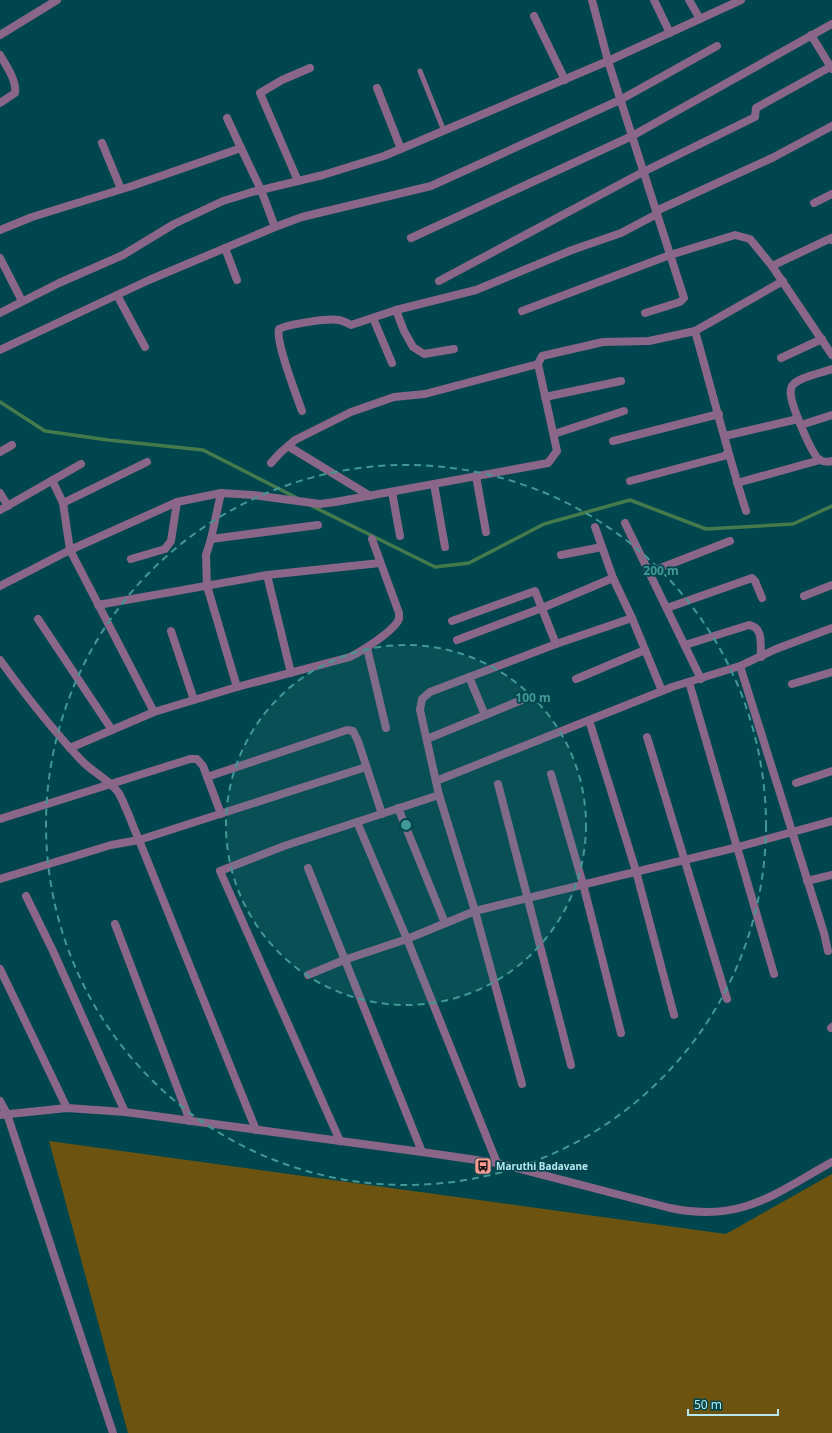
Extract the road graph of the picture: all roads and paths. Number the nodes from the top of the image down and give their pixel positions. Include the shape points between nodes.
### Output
1 (57, 0) edge
2 (592, 0) edge
3 (654, 0) edge
4 (690, 0) edge
5 (741, 0) edge
6 (534, 16) dead end
7 (700, 19) junction
8 (832, 24) edge
9 (670, 33) junction
10 (0, 35) edge
11 (811, 35) junction
12 (717, 46) dead end
13 (0, 55) edge
14 (608, 61) junction
15 (831, 67) edge
16 (310, 68) dead end
17 (420, 71) dead end
18 (564, 80) junction
19 (376, 88) dead end
20 (620, 100) junction
21 (0, 103) edge
22 (227, 118) dead end
23 (832, 126) edge
24 (444, 131) junction
25 (632, 136) junction
26 (102, 143) dead end
27 (241, 148) junction
28 (401, 149) junction
29 (643, 172) junction
30 (298, 181) junction
31 (121, 189) junction
32 (261, 190) junction
33 (832, 194) edge
34 (814, 203) dead end
35 (657, 212) junction
36 (275, 227) junction
37 (0, 230) edge
38 (411, 238) dead end
39 (832, 240) edge
40 (225, 248) junction
41 (670, 255) junction
42 (0, 258) edge
43 (772, 266) junction
44 (237, 280) dead end
45 (439, 281) dead end
46 (783, 281) junction
47 (117, 295) junction
48 (22, 301) junction
49 (396, 310) junction
50 (522, 311) dead end
51 (0, 313) edge
52 (645, 313) dead end
53 (373, 318) junction
54 (695, 331) junction
55 (822, 339) junction
56 (145, 347) dead end
57 (0, 350) edge
58 (454, 350) dead end
59 (832, 354) edge
60 (781, 358) dead end
61 (392, 363) dead end
62 (538, 364) junction
63 (832, 369) edge
64 (621, 381) dead end
65 (545, 397) junction
66 (624, 411) dead end
67 (302, 412) dead end
68 (719, 414) junction
69 (832, 415) edge
70 (799, 422) junction
71 (554, 434) junction
72 (724, 436) junction
73 (613, 441) dead end
74 (12, 445) dead end
75 (288, 446) junction
76 (0, 452) edge
77 (728, 453) junction
78 (820, 460) junction
79 (832, 461) edge
80 (147, 462) dead end
81 (271, 463) dead end
82 (81, 464) dead end
83 (476, 476) junction
84 (52, 480) junction
85 (630, 481) dead end
86 (737, 483) junction
87 (434, 484) junction
88 (392, 492) junction
89 (0, 493) edge
90 (221, 493) junction
91 (370, 496) junction
92 (177, 502) junction
93 (63, 504) junction
94 (8, 506) junction
95 (0, 510) edge
96 (746, 511) dead end
97 (625, 523) dead end
98 (318, 525) dead end
99 (595, 527) dead end
100 (486, 532) dead end
101 (400, 536) dead end
102 (211, 539) junction
103 (372, 539) dead end
104 (730, 541) dead end
105 (444, 547) dead end
106 (602, 547) junction
107 (70, 550) junction
108 (561, 555) dead end
109 (131, 559) dead end
110 (380, 563) junction
111 (650, 572) junction
112 (267, 575) junction
113 (613, 578) junction
114 (832, 585) edge
115 (0, 586) edge
116 (206, 586) junction
117 (804, 596) dead end
118 (762, 598) dead end
119 (98, 605) junction
120 (542, 608) junction
121 (667, 608) junction
122 (632, 618) junction
123 (38, 619) dead end
124 (452, 620) dead end
125 (832, 628) edge
126 (171, 631) dead end
127 (457, 640) dead end
128 (556, 644) junction
129 (685, 645) junction
130 (367, 648) junction
131 (645, 650) junction
132 (760, 657) junction
133 (0, 660) edge
134 (740, 666) junction
135 (832, 672) edge
136 (291, 673) junction
137 (469, 677) junction
138 (701, 678) junction
139 (576, 679) dead end
140 (689, 682) junction
141 (792, 684) dead end
142 (237, 687) junction
143 (662, 691) junction
144 (529, 697) dead end
145 (194, 700) junction
146 (154, 712) junction
147 (485, 715) junction
148 (589, 720) junction
149 (386, 728) dead end
150 (112, 730) junction
151 (647, 737) dead end
152 (427, 739) junction
153 (70, 748) junction
154 (366, 767) junction
155 (832, 771) edge
156 (551, 774) dead end
157 (207, 777) junction
158 (436, 780) junction
159 (796, 783) dead end
160 (498, 784) dead end
161 (111, 785) junction
162 (439, 795) junction
163 (398, 808) junction
164 (221, 814) junction
165 (382, 814) junction
166 (0, 819) edge
167 (832, 821) edge
168 (357, 822) junction
169 (792, 832) junction
170 (139, 840) junction
171 (738, 847) junction
172 (685, 859) junction
173 (308, 868) dead end
174 (636, 871) junction
175 (832, 875) edge
176 (0, 879) edge
177 (807, 881) junction
178 (583, 884) junction
179 (26, 896) dead end
180 (528, 898) junction
181 (475, 911) junction
182 (445, 923) junction
183 (115, 924) dead end
184 (407, 939) junction
185 (828, 951) dead end
186 (344, 960) junction
187 (0, 970) edge
188 (774, 974) dead end
189 (308, 975) dead end
190 (727, 999) dead end
191 (674, 1015) dead end
192 (621, 1033) dead end
193 (571, 1065) dead end
194 (522, 1084) dead end
195 (0, 1100) edge
196 (67, 1108) junction
197 (125, 1112) junction
198 (4, 1115) edge
199 (190, 1121) junction
200 (256, 1130) junction
201 (340, 1141) junction
202 (422, 1152) junction
203 (832, 1162) edge
204 (497, 1163) junction
205 (113, 1433) edge

1 - 10 street
2 - 14 street
3 - 9 street
4 - 7 street
5 - 7 street
6 - 18 street
7 - 9 street
8 - 11 street
9 - 14 street
11 - 15 street
11 - 25 street
12 - 20 street
13 - 21 street via 16,88 15,93
14 - 18 street
14 - 20 street
15 - 29 street via 756,108 755,116
16 - 30 street via 260,93
17 - 24 lane
18 - 24 street
19 - 28 street
20 - 25 street
20 - 36 street via 431,186 302,217
22 - 27 street
23 - 35 street via 772,158
24 - 28 street
25 - 29 street
25 - 38 street
26 - 31 street
27 - 31 street
27 - 32 street
28 - 30 street
29 - 35 street
29 - 45 street
30 - 32 street
31 - 37 street via 32,217
32 - 36 street
32 - 48 street via 223,201 174,224 123,255
33 - 34 street
35 - 41 street
35 - 49 street via 621,233 572,250 476,290
36 - 40 street
39 - 43 street via 831,238
40 - 44 street
40 - 47 street
41 - 43 street via 735,234 750,239
41 - 50 street
41 - 52 street via 684,298 680,302
42 - 48 street
43 - 46 street
46 - 54 street
46 - 55 street
47 - 56 street
47 - 57 street
48 - 51 street
49 - 53 street
49 - 58 street via 413,347 424,354
53 - 61 street
53 - 67 street via 352,325 334,320 279,329 277,333 282,352
54 - 62 street via 649,340 603,342 581,346 542,356
54 - 68 street
55 - 59 street
55 - 60 street
62 - 65 street
62 - 75 street via 425,394 381,401 351,412
63 - 70 street via 798,380 792,387 790,396
64 - 65 street
65 - 71 street
66 - 71 street
68 - 72 street
68 - 73 street
69 - 70 street
70 - 72 street
70 - 78 street via 814,455
71 - 83 street via 558,451 548,463
72 - 77 street
74 - 76 street
75 - 81 street
75 - 91 street
77 - 85 street
77 - 86 street
78 - 79 street
78 - 86 street
80 - 93 street
82 - 84 street
83 - 87 street
83 - 100 street
84 - 93 street
84 - 94 street
86 - 96 street
87 - 88 street
87 - 105 street
88 - 91 street
88 - 101 street
89 - 94 street
90 - 91 street via 320,504
90 - 92 street
90 - 102 street
92 - 107 street
92 - 109 street via 171,541 165,549
93 - 107 street
94 - 95 street
97 - 111 street
98 - 102 street
99 - 106 street
102 - 116 street via 206,555
103 - 110 street
104 - 111 street
106 - 108 street
106 - 113 street
107 - 115 street
107 - 119 street
110 - 112 street
110 - 130 street via 399,613 392,627
111 - 121 street
112 - 116 street
112 - 136 street
113 - 120 street
113 - 122 street
114 - 117 street
116 - 119 street
116 - 142 street
118 - 121 street via 752,578
119 - 146 street
120 - 124 street via 535,590
120 - 127 street
120 - 128 street
121 - 129 street
122 - 128 street
122 - 131 street
123 - 150 street
125 - 132 street
126 - 145 street
128 - 137 street
129 - 132 street via 748,625 755,626 760,632
129 - 138 street
130 - 136 street via 350,657
130 - 149 street
131 - 139 street
131 - 143 street
132 - 134 street
133 - 153 street via 35,708
134 - 138 street
134 - 169 street
135 - 141 street
136 - 142 street
137 - 147 street
137 - 152 street via 430,692 422,699 420,710
138 - 140 street
140 - 143 street
140 - 171 street
142 - 145 street
143 - 148 street
144 - 147 street
145 - 146 street
146 - 150 street
147 - 152 street
148 - 158 street
148 - 174 street
150 - 153 street
151 - 172 street
152 - 158 street
153 - 161 street
154 - 157 street via 353,731 346,730
154 - 164 street
154 - 165 street
155 - 159 street
156 - 178 street
157 - 161 street via 197,759 190,759
157 - 164 street
158 - 162 street
160 - 180 street
161 - 166 street
161 - 170 street via 118,793
162 - 163 street
162 - 181 street
163 - 165 street
163 - 182 street
164 - 170 street
165 - 168 street
167 - 169 street
168 - 184 street
168 - 201 street via 220,871
169 - 171 street
169 - 177 street
170 - 176 street via 111,845
170 - 200 street
171 - 172 street
171 - 188 street
172 - 174 street
172 - 190 street
173 - 186 street
174 - 178 street
174 - 191 street
175 - 177 street
177 - 185 street
178 - 180 street
178 - 192 street
179 - 197 street
180 - 181 street
180 - 193 street
181 - 182 street
181 - 194 street
182 - 184 street
183 - 199 street
184 - 186 street
184 - 204 street
186 - 189 street
186 - 202 street
187 - 196 street
195 - 198 street
196 - 197 street
196 - 198 street
197 - 199 street
198 - 205 street
199 - 200 street
200 - 201 street
201 - 202 street
202 - 204 street
203 - 204 street via 764,1201 738,1209 711,1212 670,1208

